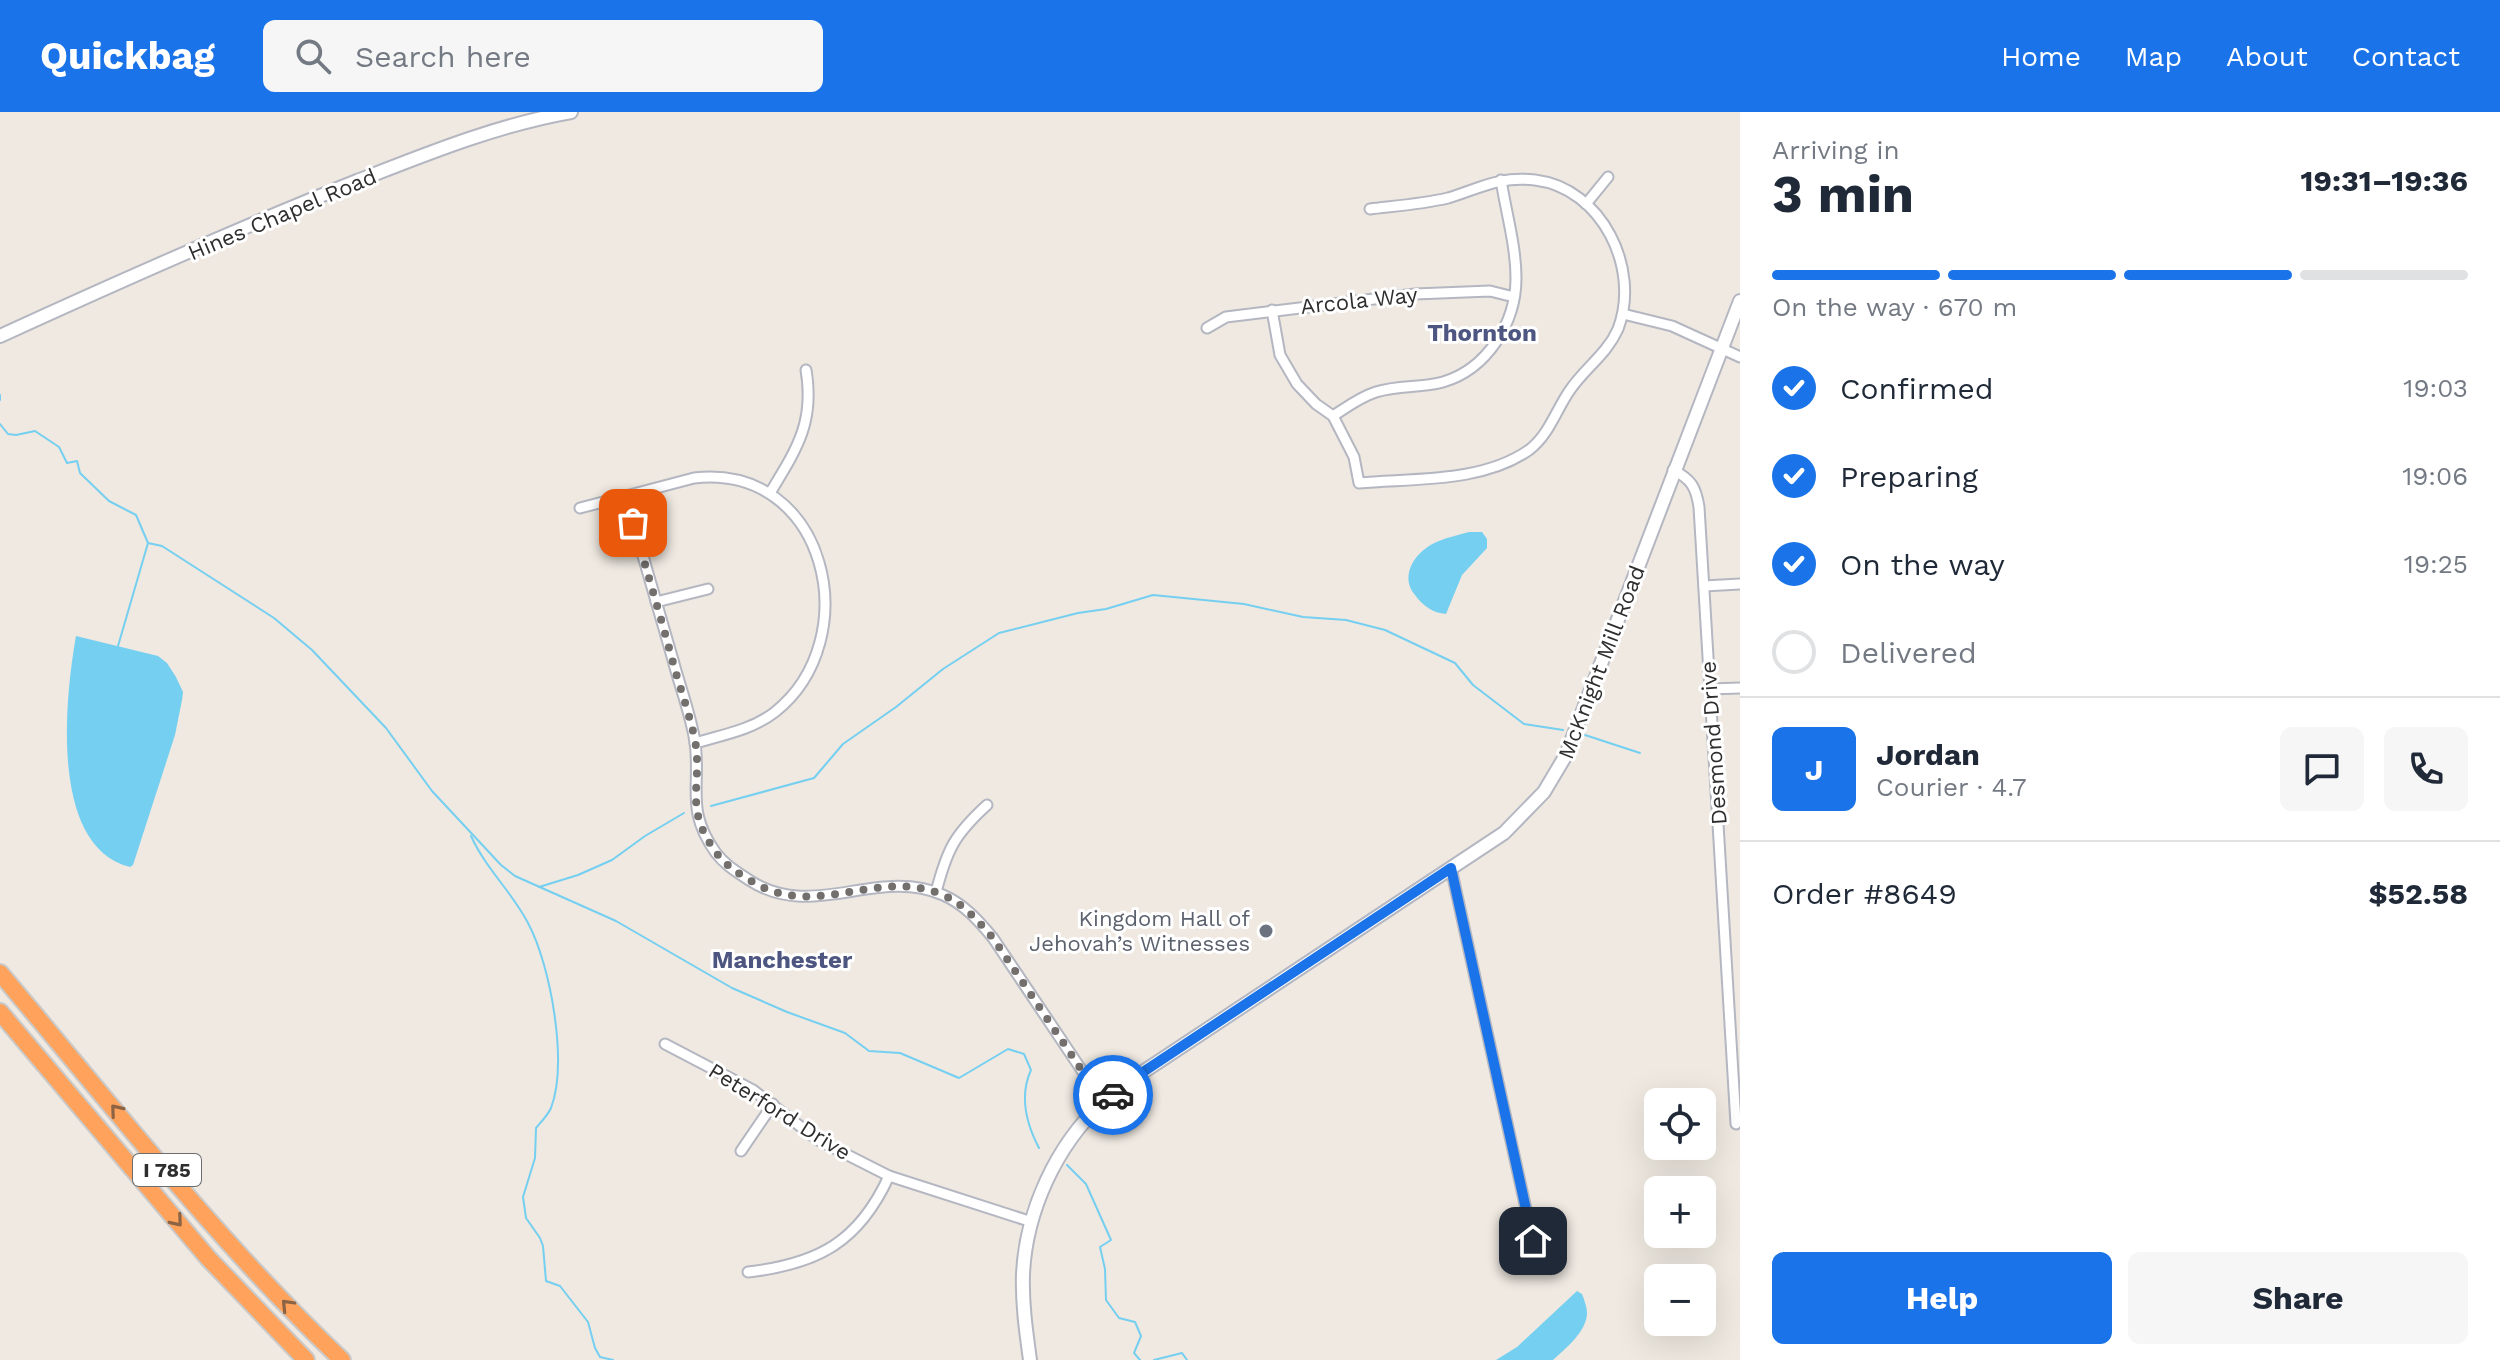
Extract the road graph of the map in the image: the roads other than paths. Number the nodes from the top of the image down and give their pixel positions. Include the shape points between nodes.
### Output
1 (571, 112) edge
2 (1608, 177) dead end
3 (1501, 180) junction
4 (1586, 204) junction
5 (1370, 209) dead end
6 (1514, 297) junction
7 (1740, 301) edge
8 (1272, 310) junction
9 (1623, 314) junction
10 (1207, 328) dead end
11 (0, 336) edge
12 (1721, 347) junction
13 (1740, 357) edge
14 (806, 370) dead end
15 (1333, 416) junction
16 (1673, 470) junction
17 (770, 493) junction
18 (626, 497) junction
19 (580, 508) dead end
20 (1740, 584) edge
21 (1704, 586) junction
22 (708, 589) dead end
23 (656, 602) junction
24 (1740, 688) edge
25 (1710, 689) junction
26 (695, 743) junction
27 (987, 805) dead end
28 (1451, 868) junction
29 (936, 892) junction
30 (1740, 942) edge
31 (1727, 944) junction
32 (0, 973) edge
33 (0, 1012) edge
34 (665, 1044) dead end
35 (1736, 1046) edge
36 (1103, 1102) junction
37 (773, 1104) junction
38 (1736, 1124) dead end
39 (741, 1151) dead end
40 (889, 1176) junction
41 (1032, 1222) junction
42 (1533, 1241) dead end
43 (748, 1272) dead end
44 (306, 1360) edge
45 (342, 1360) edge
46 (1030, 1360) edge

1 - 11 street, Hines Chapel Road via 501,129 399,165
2 - 4 street
3 - 4 street via 1538,180
3 - 5 street via 1425,202
3 - 6 street via 1516,277
4 - 9 street via 1619,251 1625,282
6 - 8 street, Arcola Way via 1490,291 1415,294
6 - 15 street via 1506,326 1475,366 1446,381 1377,391
7 - 12 street, McKnight Mill Road
8 - 10 street, Arcola Way via 1226,317
8 - 15 street via 1280,355 1297,384
9 - 12 street via 1672,326
9 - 15 street via 1607,350 1577,381 1544,435 1509,461 1464,474 1359,483 1354,457
12 - 13 street
12 - 16 street, McKnight Mill Road
14 - 17 street via 805,428
16 - 21 street, Desmond Drive via 1697,491
16 - 28 street, McKnight Mill Road via 1553,780 1520,819
17 - 18 street via 713,476
17 - 26 street via 805,527 816,551 823,592 821,640 810,670 773,713 751,726
18 - 19 street
18 - 23 street
20 - 21 street
21 - 25 street, Desmond Drive
22 - 23 street
23 - 26 street
24 - 25 street
25 - 31 street, Desmond Drive
26 - 29 street via 694,793 701,825 727,865 760,887 800,898 890,886
27 - 29 street via 949,849
28 - 36 street, McKnight Mill Road
28 - 42 street
29 - 36 street via 972,913 993,938
30 - 31 street
31 - 35 street, Desmond Drive
45 -> 32 highway, I 785 via 219,1232
33 -> 44 highway, I 785 via 209,1259
34 - 37 street, Peterford Drive
35 - 38 street, Desmond Drive
36 - 41 street, McKnight Mill Road via 1061,1153
37 - 39 street
37 - 40 street, Peterford Drive via 818,1140
40 - 41 street, Peterford Drive
40 - 43 street via 868,1215 831,1249 790,1266
41 - 46 street, McKnight Mill Road via 1023,1295

